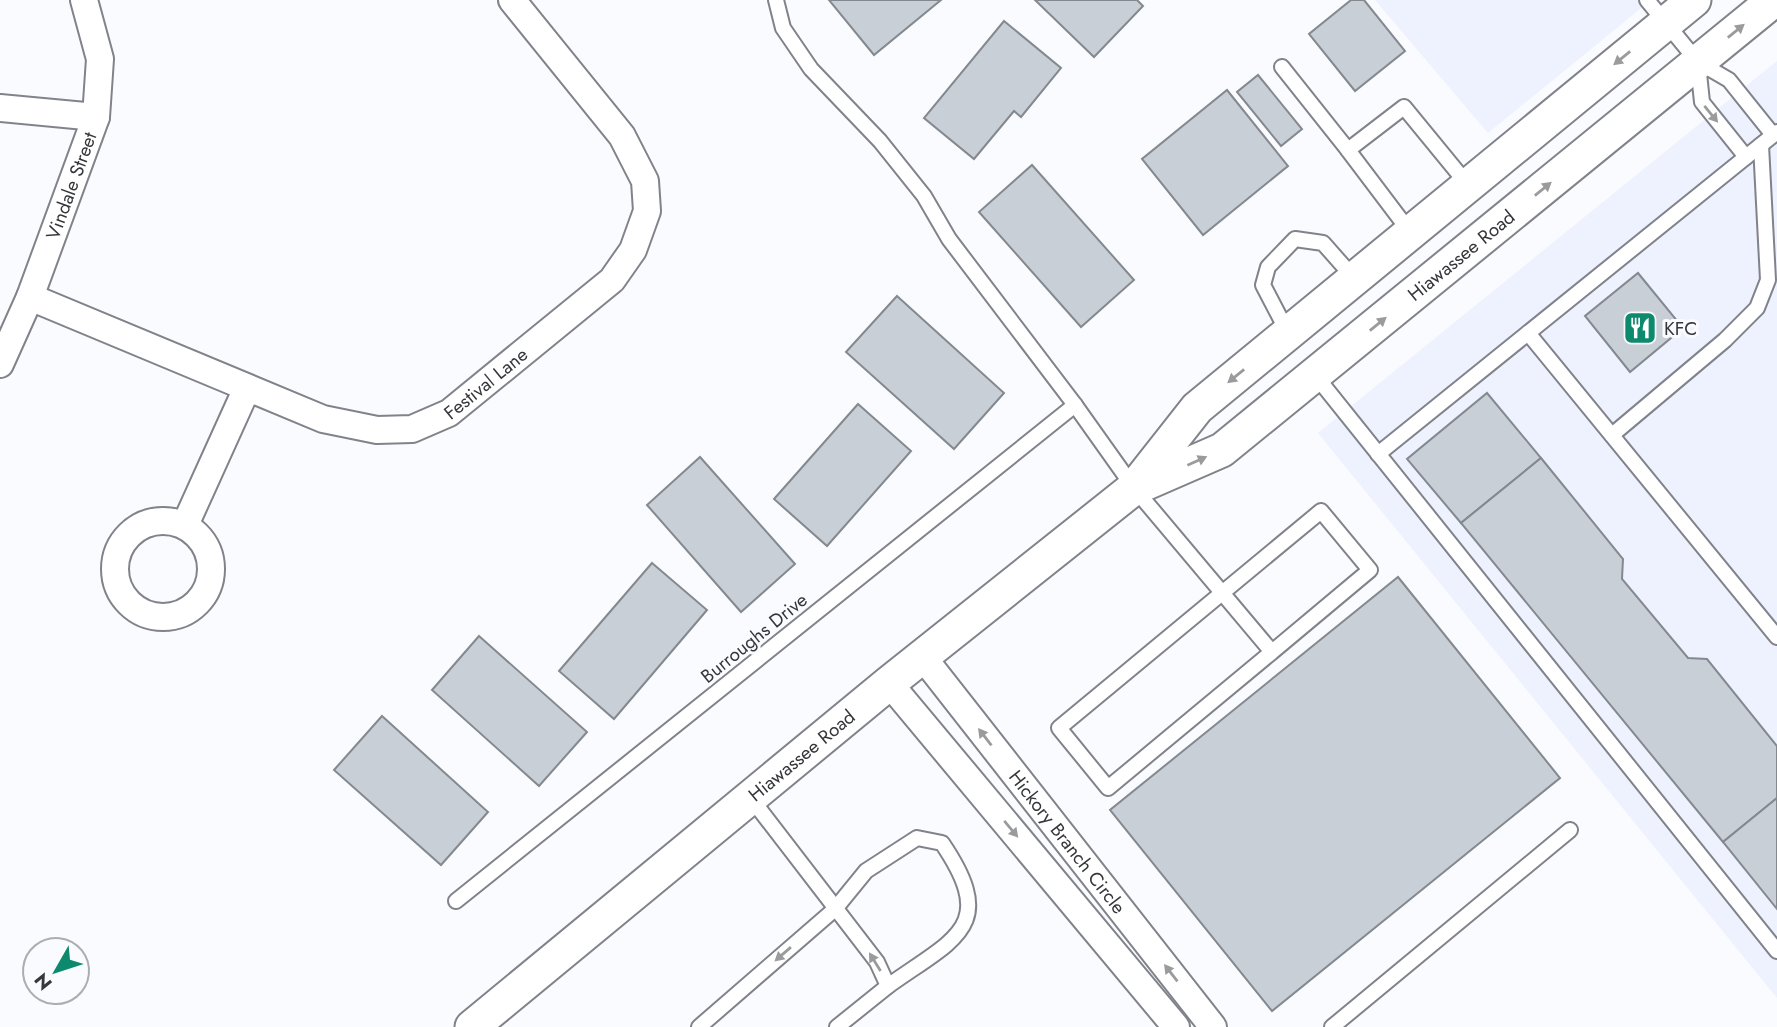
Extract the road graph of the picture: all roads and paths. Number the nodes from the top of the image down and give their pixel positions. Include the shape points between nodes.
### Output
1 (84, 0) edge
2 (512, 0) edge
3 (776, 0) edge
4 (1694, 0) edge
5 (1774, 0) edge
6 (1656, 11) edge
7 (1698, 62) junction
8 (1282, 67) dead end
9 (0, 108) edge
10 (96, 117) junction
11 (1775, 134) edge
12 (1761, 145) junction
13 (1348, 150) junction
14 (1746, 158) junction
15 (1468, 185) junction
16 (1410, 232) junction
17 (1354, 278) junction
18 (30, 297) junction
19 (1288, 333) junction
20 (1528, 333) junction
21 (0, 364) edge
22 (1315, 375) junction
23 (247, 388) junction
24 (1075, 405) junction
25 (1612, 435) junction
26 (1378, 454) junction
27 (1134, 488) junction
28 (185, 525) dead end
29 (1221, 592) junction
30 (1777, 637) edge
31 (1272, 652) junction
32 (922, 656) junction
33 (889, 683) junction
34 (750, 797) junction
35 (1570, 830) dead end
36 (456, 901) dead end
37 (835, 909) junction
38 (1777, 951) edge
39 (888, 986) junction
40 (472, 1027) edge
41 (699, 1027) edge
42 (837, 1027) edge
43 (1176, 1027) edge
44 (1213, 1027) edge
45 (1332, 1027) edge

1 - 10 street, Vindale Street via 100,59
2 - 23 street, Festival Lane via 622,136 645,181 647,211 633,250 612,280 449,413 412,429 377,430 323,419
3 - 24 lane via 783,28 811,69 880,141 924,196 949,239
4 - 6 street, Hiawassee Road
7 -> 5 street, Hiawassee Road
6 - 7 lane
6 -> 15 street, Hiawassee Road
7 - 11 lane via 1729,80
7 -> 14 lane via 1702,102
22 -> 7 street, Hiawassee Road
8 - 13 lane
9 - 10 street
10 - 18 street, Vindale Street
11 - 12 lane
12 - 14 lane
12 - 25 lane via 1768,280 1757,308
13 - 15 lane via 1404,107
13 - 16 lane
14 - 20 lane
15 - 16 street, Hiawassee Road
16 - 17 street, Hiawassee Road
17 - 19 street, Hiawassee Road
17 - 19 lane via 1323,243 1295,239 1269,267 1263,285
18 - 21 street, Vindale Street
18 - 23 street, Festival Lane
19 -> 27 street, Hiawassee Road via 1197,408
20 - 25 lane
20 - 26 lane
22 - 26 lane
27 -> 22 street, Hiawassee Road via 1222,450
23 - 28 street
24 - 27 lane
24 - 36 lane, Burroughs Drive
25 - 30 lane
26 - 38 lane
27 - 29 lane
27 - 32 street, Hiawassee Road
29 - 31 lane
29 - 31 lane via 1321,512 1362,560 1370,570
29 - 31 lane via 1059,728 1108,789
32 - 33 street, Hiawassee Road
44 -> 32 street, Hickory Branch Circle
33 - 34 street, Hiawassee Road
33 -> 43 street, Hickory Branch Circle
34 - 37 lane
34 - 40 street, Hiawassee Road
35 - 45 lane
39 -> 37 lane via 877,962
37 - 39 lane via 866,871 917,838 942,842 969,893 969,915 954,939
37 -> 41 lane
39 - 42 lane

